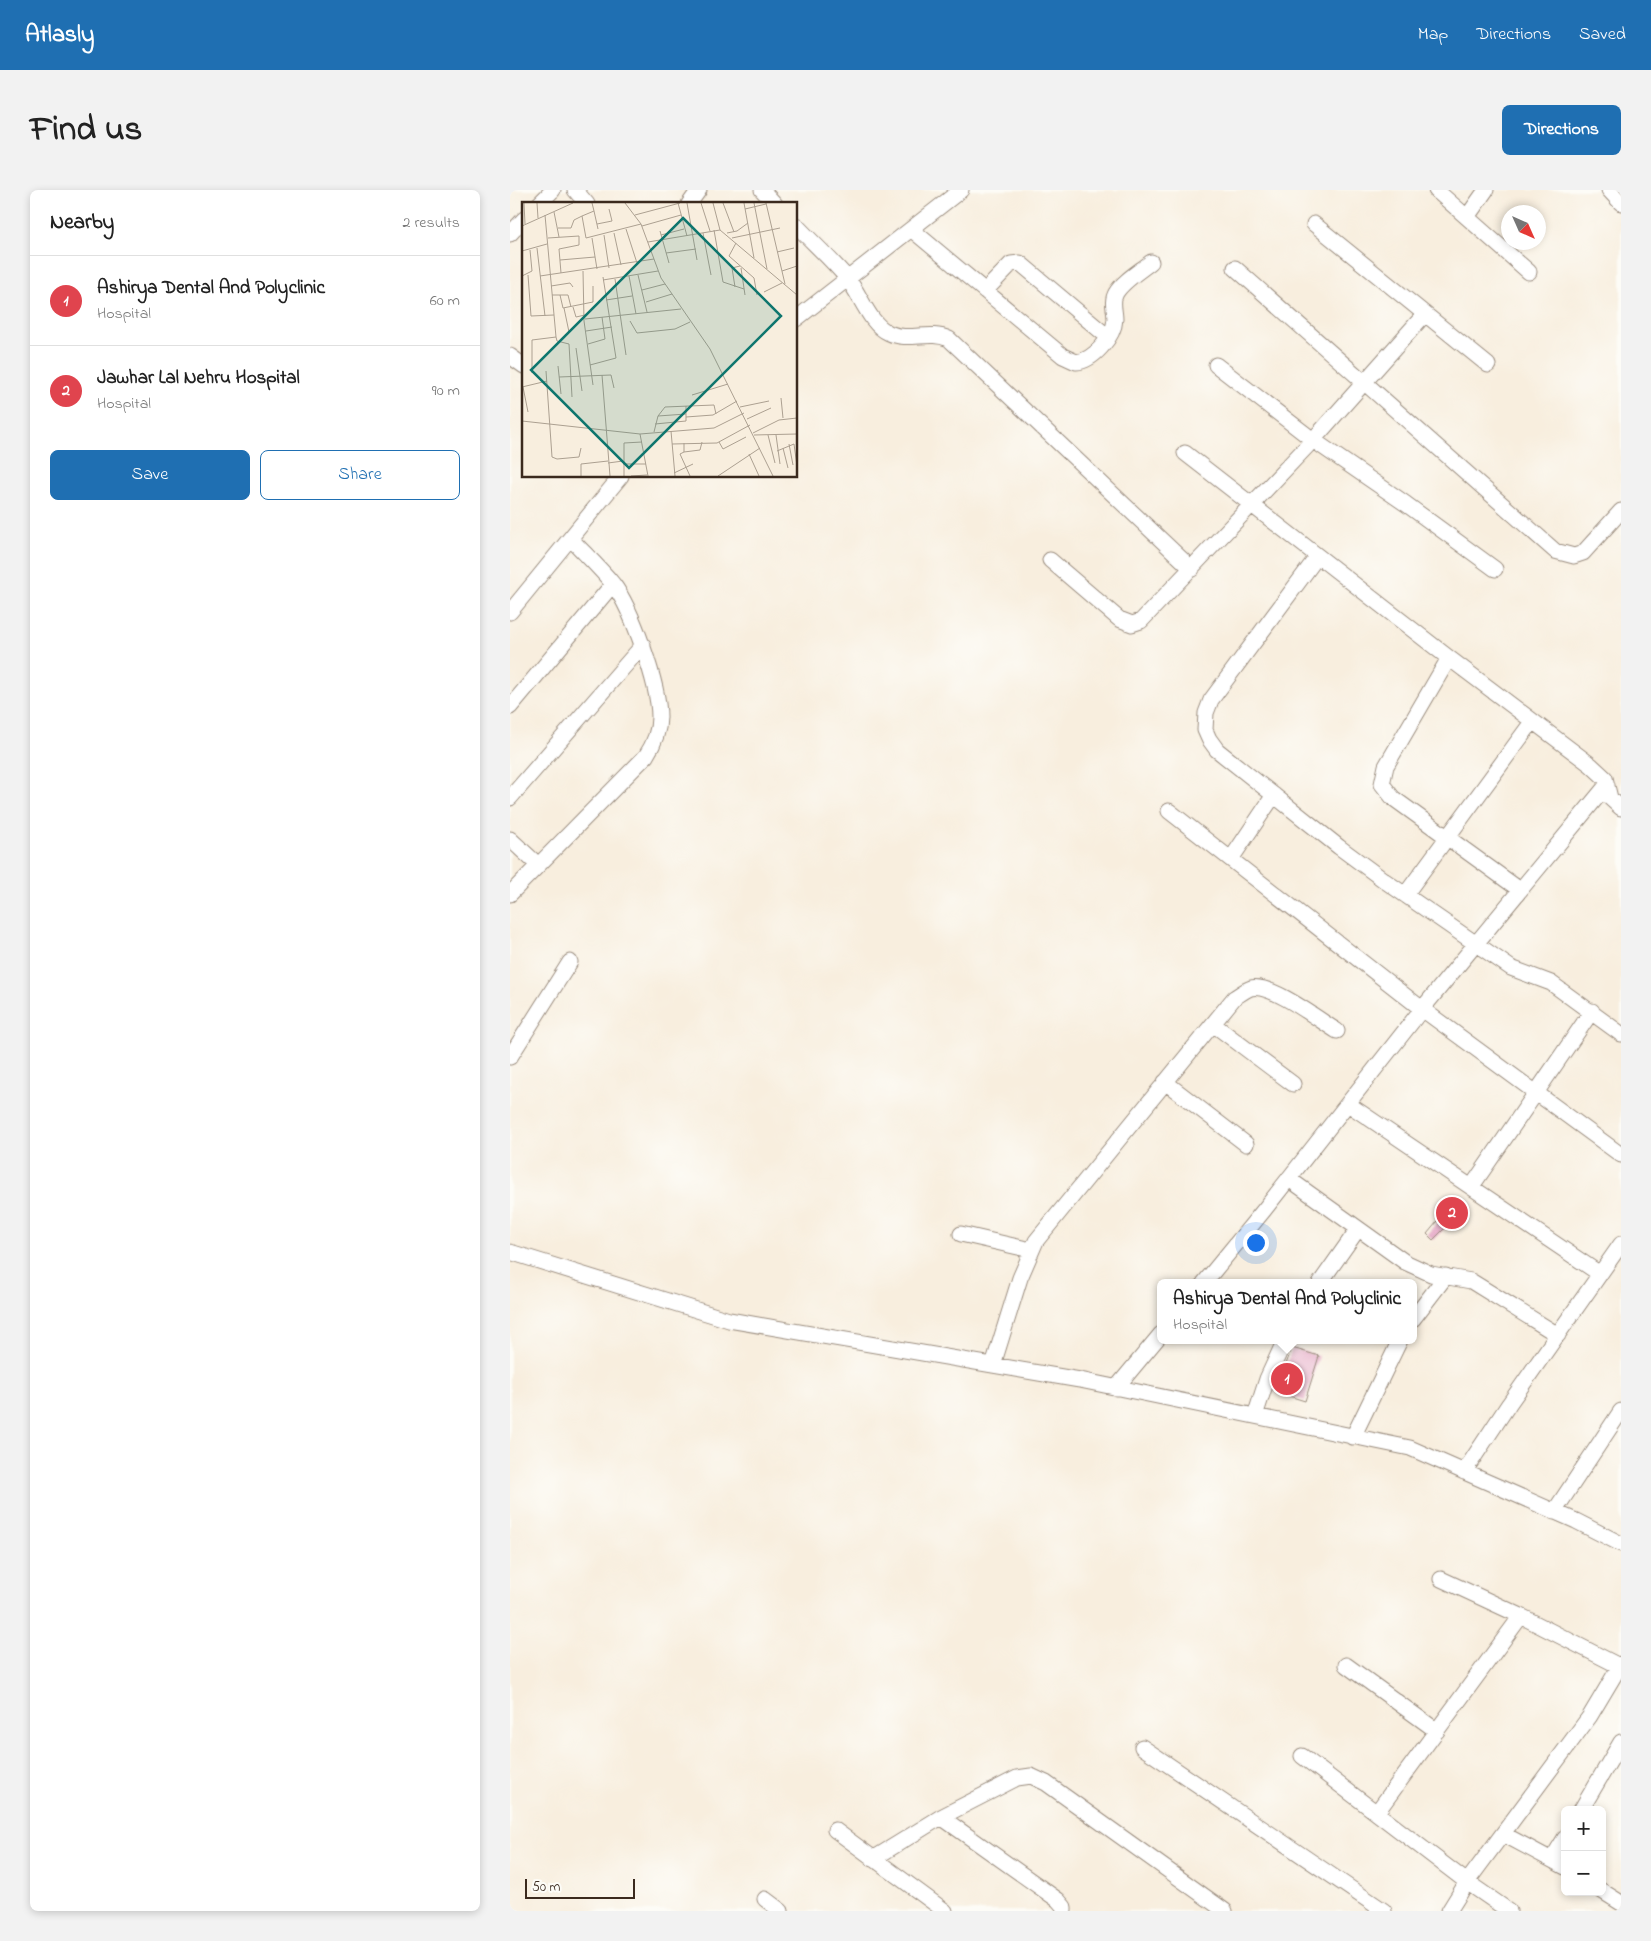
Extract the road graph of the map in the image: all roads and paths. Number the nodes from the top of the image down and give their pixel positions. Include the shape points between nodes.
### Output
1 (553, 190) edge
2 (575, 190) edge
3 (699, 190) edge
4 (762, 190) edge
5 (961, 190) edge
6 (1436, 190) edge
7 (1486, 190) edge
8 (1609, 190) edge
9 (589, 198) edge
10 (541, 202) edge
11 (690, 202) edge
12 (774, 202) edge
13 (1621, 203) edge
14 (1467, 217) junction
15 (522, 221) edge
16 (1314, 224) dead end
17 (798, 227) edge
18 (911, 229) junction
19 (510, 234) edge
20 (1150, 262) dead end
21 (1235, 268) dead end
22 (1529, 272) dead end
23 (848, 279) junction
24 (985, 291) junction
25 (1425, 314) junction
26 (798, 317) edge
27 (1108, 337) junction
28 (510, 356) edge
29 (522, 365) edge
30 (1216, 365) dead end
31 (1488, 365) dead end
32 (1365, 383) junction
33 (1313, 440) junction
34 (1185, 453) dead end
35 (619, 478) edge
36 (1251, 506) junction
37 (1621, 511) edge
38 (571, 539) junction
39 (1317, 557) junction
40 (1050, 560) dead end
41 (1192, 569) junction
42 (1495, 569) dead end
43 (613, 584) junction
44 (510, 612) edge
45 (643, 646) junction
46 (1449, 658) junction
47 (510, 707) edge
48 (1532, 722) junction
49 (1607, 785) junction
50 (1274, 796) junction
51 (510, 798) edge
52 (1621, 808) edge
53 (1170, 811) dead end
54 (1446, 837) junction
55 (510, 839) edge
56 (1231, 859) junction
57 (538, 865) junction
58 (1520, 890) junction
59 (510, 894) edge
60 (1405, 895) junction
61 (1475, 944) junction
62 (570, 962) dead end
63 (1422, 1008) junction
64 (1592, 1011) junction
65 (1213, 1024) junction
66 (1337, 1031) dead end
67 (1620, 1033) edge
68 (510, 1057) edge
69 (1165, 1082) junction
70 (1293, 1084) dead end
71 (1536, 1092) junction
72 (1348, 1104) junction
73 (1246, 1144) dead end
74 (1621, 1155) edge
75 (1289, 1178) junction
76 (1472, 1186) junction
77 (1358, 1228) junction
78 (961, 1234) dead end
79 (1621, 1244) edge
80 (1032, 1250) junction
81 (510, 1252) edge
82 (1600, 1274) junction
83 (1446, 1276) junction
84 (1207, 1279) edge
85 (1323, 1279) edge
86 (1417, 1314) edge
87 (1558, 1335) junction
88 (1157, 1339) edge
89 (1283, 1344) edge
90 (1398, 1344) edge
91 (993, 1365) junction
92 (1116, 1388) junction
93 (1621, 1411) edge
94 (1255, 1416) junction
95 (1352, 1437) junction
96 (1464, 1472) junction
97 (1554, 1512) junction
98 (1621, 1544) edge
99 (1441, 1579) dead end
100 (1521, 1616) junction
101 (1346, 1665) dead end
102 (1620, 1666) edge
103 (1437, 1731) junction
104 (1621, 1742) edge
105 (1142, 1747) dead end
106 (1302, 1756) dead end
107 (1583, 1806) edge
108 (1377, 1812) junction
109 (941, 1817) junction
110 (835, 1830) dead end
111 (1503, 1834) junction
112 (873, 1859) junction
113 (1558, 1863) edge
114 (1467, 1882) junction
115 (1606, 1893) edge
116 (765, 1899) dead end
117 (1621, 1902) edge
118 (781, 1911) edge
119 (945, 1911) edge
120 (1064, 1911) edge
121 (1225, 1911) edge
122 (1384, 1911) edge
123 (1449, 1911) edge
124 (1509, 1911) edge

1 - 10 street
2 - 9 street
3 - 11 street
4 - 12 street
5 - 18 street
6 - 14 street
7 - 14 street
8 - 13 street
14 - 22 street
15 - 19 street
16 - 25 street
17 - 23 street
18 - 23 street
18 - 24 street
20 - 27 street via 1116,292 1114,325
21 - 32 street
23 - 26 street
23 - 41 street via 877,323 887,332 898,337 942,336 956,344
24 - 27 street via 1070,360 1082,362 1089,358
24 - 27 street via 1011,264 1020,263
25 - 31 street
25 - 32 street
28 - 29 street
30 - 33 street
32 - 33 street
32 - 37 street via 1555,551 1574,556 1582,553
33 - 36 street
33 - 42 street
34 - 36 street
35 - 38 street
36 - 39 street
36 - 41 street
38 - 43 street
38 - 44 street
39 - 46 street
39 - 50 street via 1211,700 1204,721 1209,739 1218,750
40 - 41 street via 1119,619 1132,624 1141,621
43 - 45 street via 630,613
43 - 47 street
45 - 51 street
45 - 57 street via 659,716 654,742 646,756
46 - 48 street
46 - 54 street via 1386,766 1382,784 1393,798
48 - 49 street via 1600,772
48 - 54 street
49 - 52 street via 1610,798
49 - 58 street
50 - 56 street
50 - 60 street
53 - 56 street
54 - 58 street
54 - 60 street
55 - 57 street
56 - 63 street
57 - 59 street
58 - 61 street
60 - 61 street
61 - 63 street
61 - 64 street via 1521,973 1540,977
62 - 68 street
63 - 71 street
63 - 72 street
64 - 67 street
64 - 71 street
65 - 66 street via 1234,998 1251,988 1280,995
65 - 69 street
65 - 70 street
69 - 73 street
69 - 80 street via 1058,1212
71 - 74 street
71 - 76 street
72 - 75 street
72 - 76 street
75 - 77 street
75 - 84 street
76 - 82 street
77 - 83 street via 1420,1270
77 - 85 street
78 - 80 street
79 - 82 street
80 - 91 street
81 - 91 street via 729,1320
82 - 87 street
83 - 86 street
83 - 87 street via 1471,1281
87 - 96 street
88 - 92 street
89 - 94 street
90 - 95 street
91 - 92 street
92 - 94 street
93 - 97 street
94 - 95 street
95 - 96 street via 1410,1448
96 - 97 street
97 - 98 street
99 - 100 street
100 - 102 street
100 - 103 street
101 - 103 street
102 - 111 street via 1590,1716
103 - 108 street
104 - 107 street
105 - 122 street
106 - 108 street
108 - 114 street
109 - 112 street
109 - 120 street via 1058,1900
109 - 121 street via 1018,1778 1031,1776
110 - 112 street
111 - 113 street
111 - 114 street
112 - 119 street
114 - 123 street
114 - 124 street
115 - 117 street
116 - 118 street

